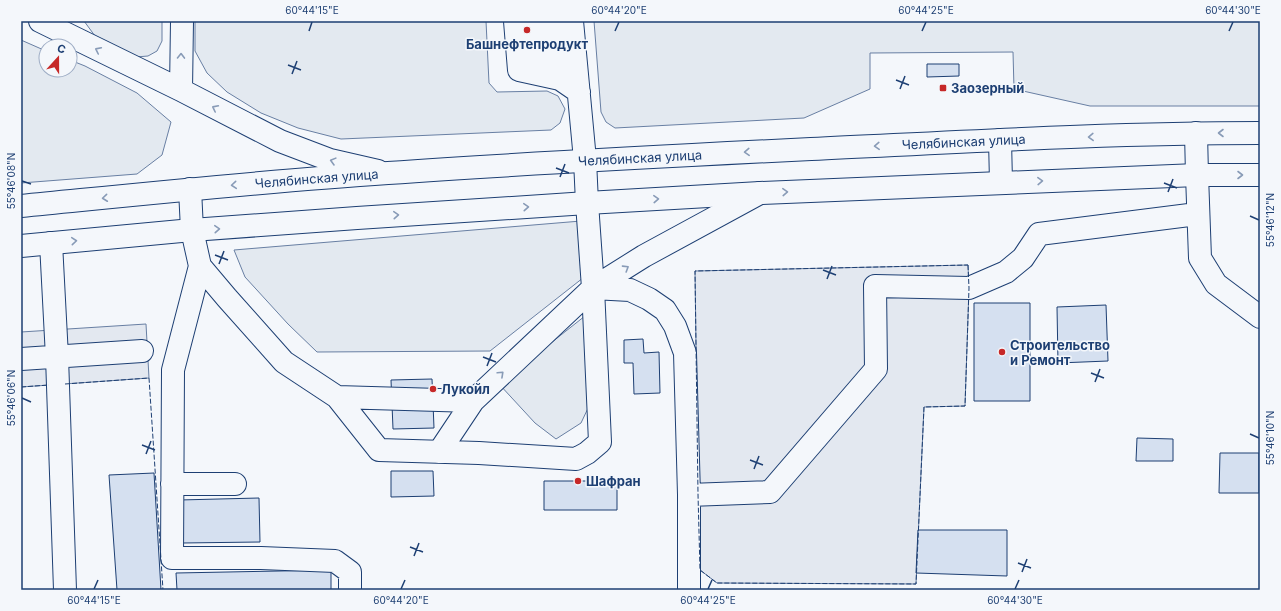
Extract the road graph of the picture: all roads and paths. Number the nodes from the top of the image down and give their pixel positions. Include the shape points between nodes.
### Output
1 (40, 21) edge
2 (182, 21) edge
3 (515, 21) edge
4 (534, 21) edge
5 (554, 21) edge
6 (572, 21) edge
7 (550, 76) junction
8 (181, 90) junction
9 (579, 92) junction
10 (1196, 133) junction
11 (1260, 133) edge
12 (1000, 140) junction
13 (585, 160) junction
14 (384, 173) junction
15 (1260, 174) edge
16 (1197, 175) junction
17 (1001, 182) junction
18 (190, 189) junction
19 (760, 193) junction
20 (587, 203) junction
21 (21, 206) edge
22 (1197, 214) junction
23 (192, 230) junction
24 (51, 243) junction
25 (21, 246) edge
26 (200, 266) junction
27 (593, 288) junction
28 (1260, 317) edge
29 (142, 351) dead end
30 (57, 357) junction
31 (21, 359) edge
32 (337, 397) junction
33 (473, 401) junction
34 (439, 452) junction
35 (172, 484) junction
36 (235, 484) dead end
37 (689, 495) junction
38 (65, 590) edge
39 (350, 590) edge
40 (689, 590) edge

8 -> 1 main road
8 -> 2 main road
3 - 7 main road via 519,70
4 - 7 main road
5 - 7 main road
6 - 9 main road
7 - 9 main road
14 -> 8 main road via 330,160 280,142
9 - 13 main road
11 -> 10 main road, Челябинская улица
10 -> 12 main road, Челябинская улица
10 - 16 main road
12 -> 13 main road, Челябинская улица
12 - 17 main road
13 - 14 main road, Челябинская улица
13 - 20 main road
14 -> 18 main road, Челябинская улица
16 -> 15 main road
17 -> 16 main road
16 - 22 main road
19 -> 17 main road
18 -> 21 main road, Челябинская улица
18 - 23 main road
20 -> 19 main road
27 -> 19 main road via 644,256
23 -> 20 main road
20 - 27 main road
22 - 28 main road via 1200,258 1216,284
22 - 37 main road via 1039,234 1023,258 1006,272 969,288 876,286 876,370 770,492
24 -> 23 main road
23 - 26 main road
24 - 25 main road
24 - 30 main road
26 - 32 main road via 284,362
26 - 35 main road via 173,370
33 -> 27 main road
27 - 34 main road via 600,442 576,459 480,452
27 - 37 main road via 630,290 665,310 675,326 685,353
29 - 30 main road
30 - 31 main road
30 - 38 main road
32 - 33 main road
32 - 34 main road via 379,450
33 - 34 main road
35 - 36 main road
35 - 39 main road via 172,558 335,560 350,572
37 - 40 main road

